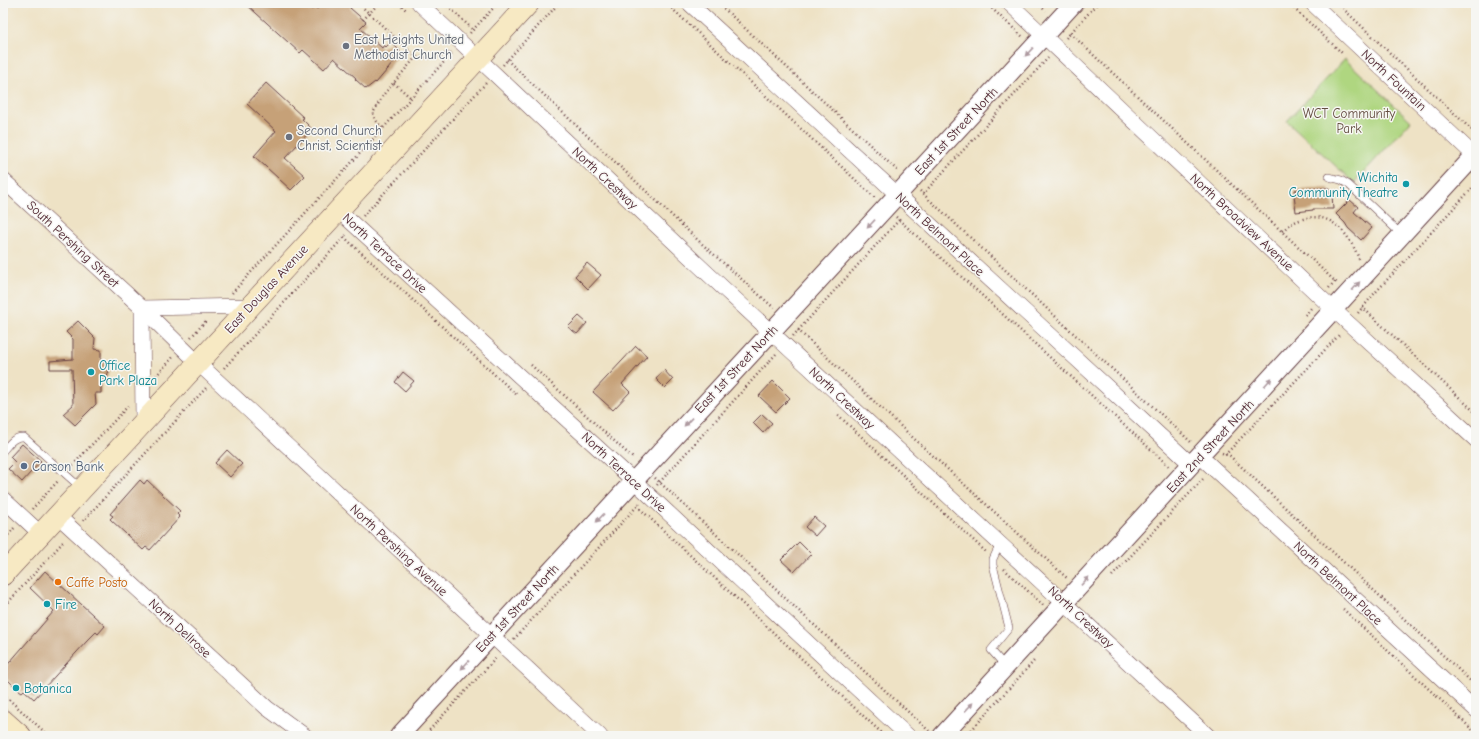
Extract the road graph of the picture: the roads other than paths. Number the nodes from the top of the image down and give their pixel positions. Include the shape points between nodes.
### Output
1 (419, 3) edge
2 (529, 3) edge
3 (689, 3) edge
4 (1009, 3) edge
5 (1074, 3) edge
6 (1312, 3) edge
7 (1051, 42) junction
8 (478, 58) junction
9 (1476, 155) edge
10 (1330, 177) dead end
11 (3, 180) edge
12 (892, 201) junction
13 (338, 210) junction
14 (1402, 235) junction
15 (251, 306) junction
16 (142, 308) junction
17 (1334, 310) junction
18 (770, 332) junction
19 (198, 363) junction
20 (143, 422) junction
21 (1476, 440) edge
22 (3, 451) edge
23 (1197, 460) junction
24 (639, 475) junction
25 (82, 489) junction
26 (3, 499) edge
27 (58, 516) junction
28 (41, 534) junction
29 (1000, 543) junction
30 (3, 575) edge
31 (1059, 609) junction
32 (492, 636) junction
33 (1006, 667) junction
34 (1476, 710) edge
35 (3, 720) edge
36 (21, 736) edge
37 (305, 736) edge
38 (399, 736) edge
39 (600, 736) edge
40 (908, 736) edge
41 (942, 736) edge
42 (1208, 736) edge

1 - 8 street, North Crestway via 457,47
2 - 8 main road, East Douglas Avenue
3 - 12 street, North Belmont Place
4 - 7 street, North Broadview Avenue
5 - 7 street, East 1st Street North via 1064,28
6 - 9 street, North Fountain
7 -> 12 street, East 1st Street North via 916,188
7 - 17 street, North Broadview Avenue
8 - 13 main road, East Douglas Avenue
8 - 18 street, North Crestway
9 - 14 street, East 2nd Street North
10 - 14 lane via 1349,186
11 - 16 street, South Pershing Street
12 -> 18 street, East 1st Street North
12 - 23 street, North Belmont Place via 911,207
13 - 15 main road, East Douglas Avenue
13 - 24 street, North Terrace Drive
17 -> 14 street, East 2nd Street North
15 - 16 street
15 - 19 main road, East Douglas Avenue
16 - 19 street, South Pershing Street
16 - 20 street
17 - 21 street, North Broadview Avenue
23 -> 17 street, East 2nd Street North
18 -> 24 street, East 1st Street North
18 - 29 street, North Crestway
19 - 20 main road, East Douglas Avenue
19 - 32 street, North Pershing Avenue
20 - 25 main road, East Douglas Avenue
22 - 25 lane via 15,438 24,437
31 -> 23 street, East 2nd Street North
23 - 34 street, North Belmont Place
24 -> 32 street, East 1st Street North
24 - 40 street, North Terrace Drive via 648,495
25 - 27 main road, East Douglas Avenue
26 - 28 street
27 - 28 main road, East Douglas Avenue
27 - 37 street, North Dellrose via 267,708
28 - 30 main road, East Douglas Avenue
29 - 31 street, North Crestway
29 - 33 lane via 993,565 1009,628 991,650
31 - 33 street, East 2nd Street North
31 - 42 street, North Crestway
32 -> 38 street, East 1st Street North
32 - 39 street, North Pershing Avenue
41 -> 33 street, East 2nd Street North
35 - 36 main road

